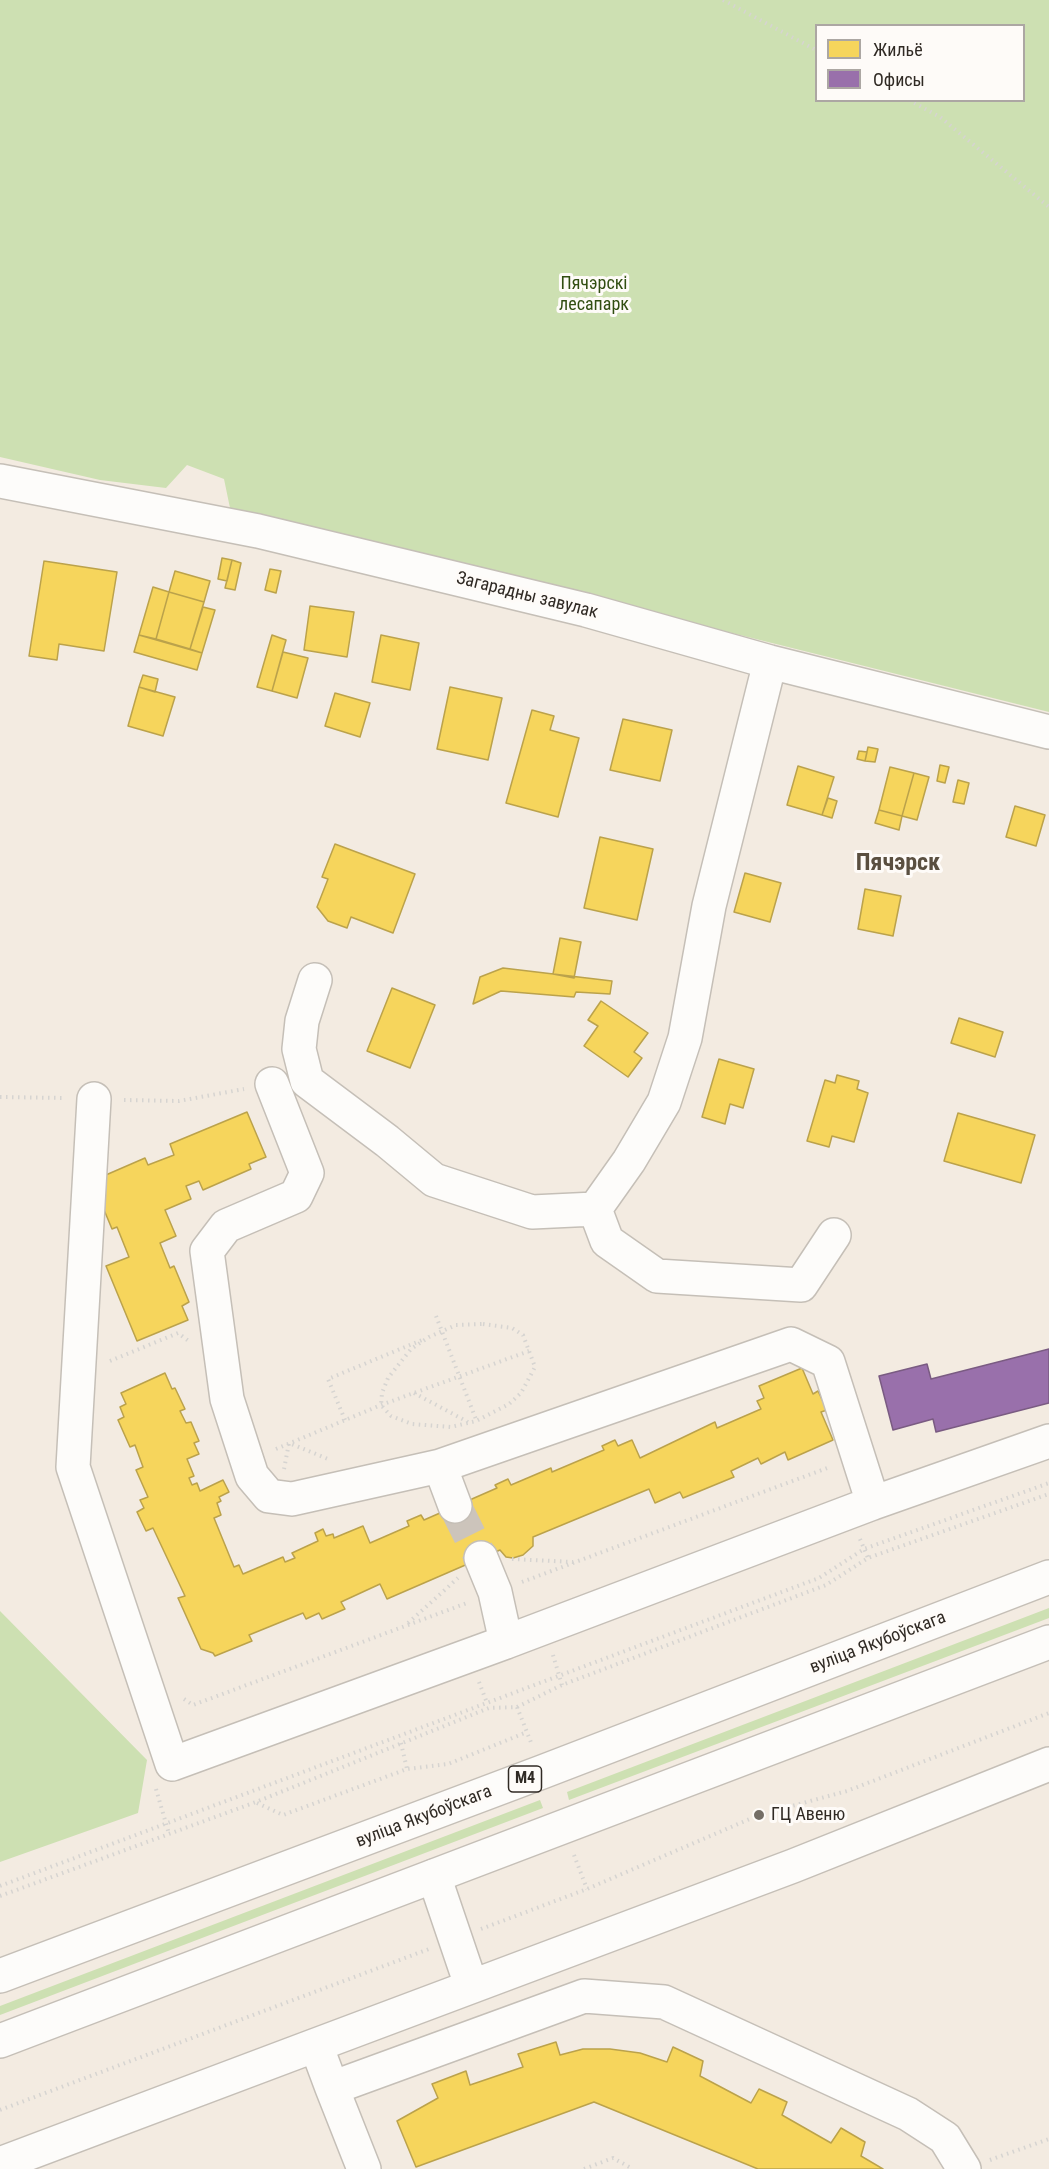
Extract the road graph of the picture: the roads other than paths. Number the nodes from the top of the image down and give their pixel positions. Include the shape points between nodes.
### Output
1 (0, 481) edge
2 (770, 662) junction
3 (1049, 732) edge
4 (315, 980) dead end
5 (272, 1084) road end
6 (94, 1099) road end
7 (595, 1209) junction
8 (834, 1235) dead end
9 (1049, 1442) edge
10 (440, 1466) junction
11 (873, 1503) junction
12 (455, 1506) tunnel mouth
13 (481, 1558) tunnel mouth
14 (1049, 1577) edge
15 (506, 1642) junction
16 (1049, 1642) edge
17 (1049, 1764) edge
18 (434, 1876) junction
19 (0, 1976) edge
20 (471, 1985) junction
21 (0, 2041) edge
22 (316, 2045) junction
23 (332, 2088) junction
24 (0, 2164) edge
25 (364, 2169) edge
26 (964, 2169) edge

1 - 2 street, Загарадны завулак via 258,531 586,610
2 - 3 street, Загарадны завулак
2 - 7 street via 709,906 685,1038 664,1102
4 - 7 street via 302,1021 299,1049 307,1081 434,1180 532,1212
5 - 10 street via 307,1173 296,1196 226,1226 207,1251 227,1399 252,1476 269,1496 292,1498
6 - 15 street via 73,1467 172,1764
7 - 8 street via 607,1241 657,1276 801,1285
9 - 11 street
10 - 11 street via 477,1430 791,1344 828,1362
10 - 12 street
11 - 15 street
13 - 15 street via 495,1592
14 - 19 street, вуліца Якубоўскага / М4
16 - 18 street
17 - 20 street via 794,1866
18 - 20 street
18 - 21 street
20 - 22 street
22 - 23 street
22 - 24 street
23 - 25 street
23 - 26 street via 584,1996 664,2002 908,2115 945,2138

